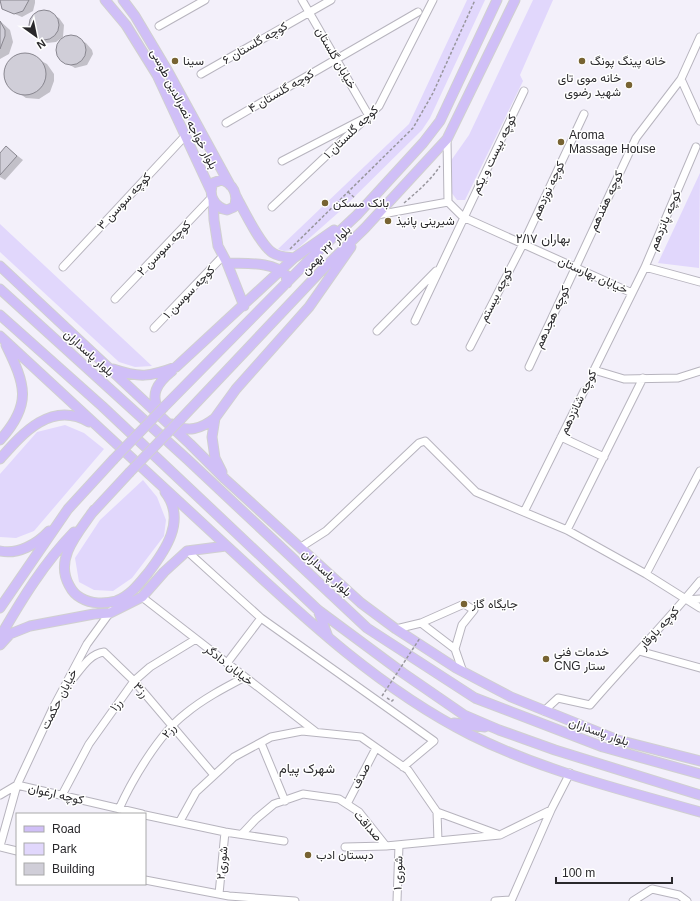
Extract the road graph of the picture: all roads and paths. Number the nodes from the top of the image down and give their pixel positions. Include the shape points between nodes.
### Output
1 (105, 0) edge
2 (123, 0) edge
3 (206, 0) edge
4 (302, 0) edge
5 (331, 0) edge
6 (433, 0) edge
7 (475, 0) edge
8 (497, 0) edge
9 (515, 0) edge
10 (309, 12) junction
11 (418, 12) dead end
12 (159, 26) dead end
13 (700, 37) edge
14 (336, 59) junction
15 (201, 74) dead end
16 (681, 79) junction
17 (524, 91) dead end
18 (584, 114) dead end
19 (369, 116) junction
20 (700, 121) edge
21 (226, 123) dead end
22 (186, 135) junction
23 (447, 139) junction
24 (696, 147) dead end
25 (282, 161) dead end
26 (442, 164) dead end
27 (230, 185) junction
28 (348, 192) junction
29 (212, 196) junction
30 (236, 196) junction
31 (355, 198) dead end
32 (448, 202) junction
33 (402, 205) dead end
34 (272, 207) dead end
35 (357, 215) junction
36 (377, 215) junction
37 (464, 217) junction
38 (365, 228) junction
39 (523, 244) junction
40 (290, 255) junction
41 (225, 259) junction
42 (0, 266) edge
43 (440, 266) junction
44 (63, 267) dead end
45 (575, 267) junction
46 (644, 267) junction
47 (281, 269) junction
48 (700, 282) edge
49 (287, 283) junction
50 (0, 289) edge
51 (632, 293) junction
52 (115, 300) dead end
53 (244, 306) junction
54 (0, 315) edge
55 (415, 321) dead end
56 (154, 328) dead end
57 (377, 331) dead end
58 (1, 337) edge
59 (470, 347) dead end
60 (176, 367) junction
61 (529, 367) dead end
62 (110, 368) junction
63 (594, 370) junction
64 (700, 371) edge
65 (643, 378) junction
66 (584, 391) joint
67 (215, 418) junction
68 (99, 428) junction
69 (561, 437) junction
70 (0, 440) edge
71 (604, 457) junction
72 (0, 460) edge
73 (700, 471) edge
74 (225, 479) junction
75 (155, 480) junction
76 (68, 509) junction
77 (94, 510) junction
78 (524, 512) junction
79 (567, 530) junction
80 (226, 546) junction
81 (301, 547) junction
82 (0, 551) edge
83 (187, 551) junction
84 (646, 574) junction
85 (700, 581) edge
86 (142, 597) junction
87 (700, 599) edge
88 (685, 600) junction
89 (116, 601) junction
90 (0, 608) edge
91 (700, 608) edge
92 (318, 610) junction
93 (110, 613) junction
94 (261, 618) junction
95 (421, 623) junction
96 (396, 629) junction
97 (0, 637) edge
98 (420, 638) dead end
99 (196, 639) junction
100 (328, 639) junction
101 (0, 645) edge
102 (455, 649) junction
103 (639, 651) junction
104 (227, 663) junction
105 (700, 668) edge
106 (463, 672) junction
107 (245, 677) junction
108 (134, 681) junction
109 (62, 692) junction
110 (382, 696) dead end
111 (544, 711) junction
112 (449, 722) junction
113 (172, 726) junction
114 (499, 730) junction
115 (316, 732) junction
116 (261, 743) junction
117 (376, 748) junction
118 (700, 761) edge
119 (403, 767) junction
120 (570, 773) junction
121 (700, 774) edge
122 (214, 775) junction
123 (17, 785) junction
124 (700, 794) edge
125 (0, 795) edge
126 (62, 795) junction
127 (285, 801) junction
128 (347, 804) junction
129 (119, 809) junction
130 (551, 810) junction
131 (437, 812) junction
132 (700, 812) edge
133 (139, 813) edge
134 (146, 814) edge
135 (180, 822) junction
136 (225, 832) junction
137 (242, 834) junction
138 (500, 835) junction
139 (284, 841) dead end
140 (438, 841) junction
141 (399, 845) junction
142 (386, 846) junction
143 (0, 847) edge
144 (346, 847) dead end
145 (16, 851) edge
146 (146, 880) edge
147 (219, 894) junction
148 (295, 901) edge
149 (397, 901) edge
150 (495, 901) edge
151 (511, 901) edge
152 (633, 901) edge
153 (688, 901) edge

1 - 22 main road, بلوار خواجه نصرالدین طوسی via 126,25 156,75
2 - 27 main road, بلوار خواجه نصرالدین طوسی via 166,68
3 - 12 street
4 - 10 street, خیابان گلستان
5 - 10 street, کوچه گلستان ۶
6 - 19 street, کوچه گلستان ۱ via 379,106
7 - 28 path via 420,119
8 - 35 main road, بلوار ۲۲ بهمن via 440,121
9 - 23 main road, بلوار ۲۲ بهمن
10 - 14 street, خیابان گلستان
10 - 15 street, کوچه گلستان ۶
11 - 14 street, کوچه گلستان ۴
13 - 16 street, کوچه هفدهم
14 - 19 street, خیابان گلستان
14 - 21 street, کوچه گلستان ۴
16 - 20 street
16 - 45 street, کوچه هفدهم via 636,138
17 - 37 street, کوچه بیست و یکم
18 - 39 street, کوچه نوزدهم
19 - 25 street
19 - 34 street, کوچه گلستان ۱
22 - 29 main road, بلوار خواجه نصرالدین طوسی
22 - 44 street, کوچه سوسن ۳
23 - 32 street
23 - 36 main road, بلوار ۲۲ بهمن
24 - 46 street, کوچه پانزدهم
26 - 33 path via 416,194
27 - 29 main road via 225,181 217,181 214,183
27 - 30 main road
28 - 31 path
28 - 40 path
29 - 30 main road via 219,207 226,210 234,207
29 - 41 main road via 218,246
29 - 52 street, کوچه سوسن ۲
30 - 40 main road via 268,249 282,257
32 - 36 street
32 - 37 street, خیابان بهارستان
35 - 40 main road
35 - 49 main road, بلوار ۲۲ بهمن
36 - 38 main road, بلوار ۲۲ بهمن
37 - 39 street, خیابان بهارستان
37 - 43 street, کوچه بیست و یکم
38 - 67 main road via 309,307 236,389
38 - 77 main road, بلوار ۲۲ بهمن, bridge
39 - 45 street, خیابان بهارستان
39 - 59 street, کوچه بیستم
40 - 47 main road
41 - 47 main road
41 - 53 main road
41 - 56 street, کوچه سوسن ۱
42 - 62 main road
43 - 55 street, کوچه بیست و یکم
43 - 57 street
45 - 51 street, خیابان بهارستان
45 - 61 street, کوچه هجدهم
46 - 48 street
46 - 51 street, کوچه پانزدهم
47 - 49 main road via 286,275
47 - 53 main road
49 - 76 main road, بلوار ۲۲ بهمن, bridge via 164,407
50 - 121 main road, بلوار پاسداران via 187,459 367,628 475,698 603,747
51 - 63 street, کوچه شانزدهم
53 - 60 main road
54 - 92 main road via 102,406
58 - 68 main road
58 - 70 main road via 17,367 23,386 22,407 10,429
60 - 62 main road via 154,375 132,376
60 - 67 main road via 165,376 156,389 155,404 163,416 174,425 188,430 203,427
62 - 74 main road
63 - 65 street via 624,379
63 - 66 path, کوچه شانزدهم
64 - 65 street via 678,378
65 - 71 street
66 - 69 street, کوچه شانزدهم
67 - 74 main road via 212,437 215,458
68 - 72 main road via 72,416 46,419 36,423 22,435
68 - 75 main road
69 - 71 street
69 - 78 street, کوچه شانزدهم
71 - 79 street
73 - 84 street
74 - 81 main road
75 - 80 main road
75 - 89 main road via 168,496 172,508 174,519 170,542 137,586
76 - 82 main road via 48,533 31,546
76 - 90 main road
77 - 89 main road via 69,546 63,571 72,591 78,597 94,602
77 - 97 main road via 60,546 26,591
78 - 79 street
78 - 81 street via 476,492 425,441 419,443 326,531
79 - 84 street
80 - 83 main road
80 - 100 main road
81 - 96 main road via 361,603
83 - 86 main road
83 - 94 street
84 - 88 street
85 - 88 street, کوچه باوقار
86 - 93 main road
86 - 99 street, خیابان دادگر
87 - 88 street
88 - 91 street
88 - 103 street, کوچه باوقار
89 - 93 street, خیابان حکمت
92 - 100 main road
92 - 114 main road via 464,714
93 - 101 main road via 30,626 10,634
93 - 109 street, خیابان حکمت via 87,644
94 - 104 street
94 - 119 street via 434,741
95 - 96 street
95 - 102 street
95 - 102 street via 464,604 474,610 462,625
96 - 106 main road
98 - 110 path, bridge
99 - 104 street, خیابان دادگر
99 - 108 street, رز۱ via 150,667
100 - 112 main road via 429,711
102 - 106 street
103 - 105 street
103 - 111 street, کوچه باوقار via 590,705 558,698
104 - 107 street, خیابان دادگر
106 - 111 main road
107 - 113 street, رز۲ via 212,695 184,714
107 - 115 street, خیابان دادگر
108 - 109 street, رز۳ via 104,652 96,653
108 - 113 street, رز۳
108 - 126 street, رز۱ via 89,744
109 - 123 street, خیابان حکمت
111 - 118 main road via 618,740
112 - 114 main road
112 - 120 main road via 501,749
113 - 122 street, رز۳
113 - 129 street, رز۲ via 129,786
114 - 124 main road via 555,750
115 - 116 street via 302,731 271,737
115 - 117 street via 361,737
116 - 122 street via 234,757
116 - 127 street
117 - 119 street
117 - 128 street, صدف
119 - 131 street via 408,770
120 - 130 street
120 - 132 main road via 606,786
122 - 135 street via 196,792
123 - 125 street
123 - 126 street, کوچه ارغوان
123 - 143 street, خیابان حکمت
126 - 129 street, کوچه ارغوان
127 - 128 street, صداقت via 303,794 339,799
127 - 137 street, صداقت via 274,804
128 - 142 street, صداقت via 359,812
129 - 133 street, کوچه ارغوان
130 - 138 street, صداقت
130 - 151 street
131 - 138 street
131 - 140 street
134 - 135 street, کوچه ارغوان
135 - 136 street, کوچه ارغوان
136 - 137 street, کوچه ارغوان
136 - 147 street, شوری۲
137 - 139 street, کوچه ارغوان
138 - 140 street, صداقت
140 - 141 street, صداقت
141 - 142 street, صداقت
141 - 149 street, شوری ۱
142 - 144 street
143 - 145 street
146 - 147 street
147 - 148 street
150 - 151 street
152 - 153 street via 652,889 679,894

